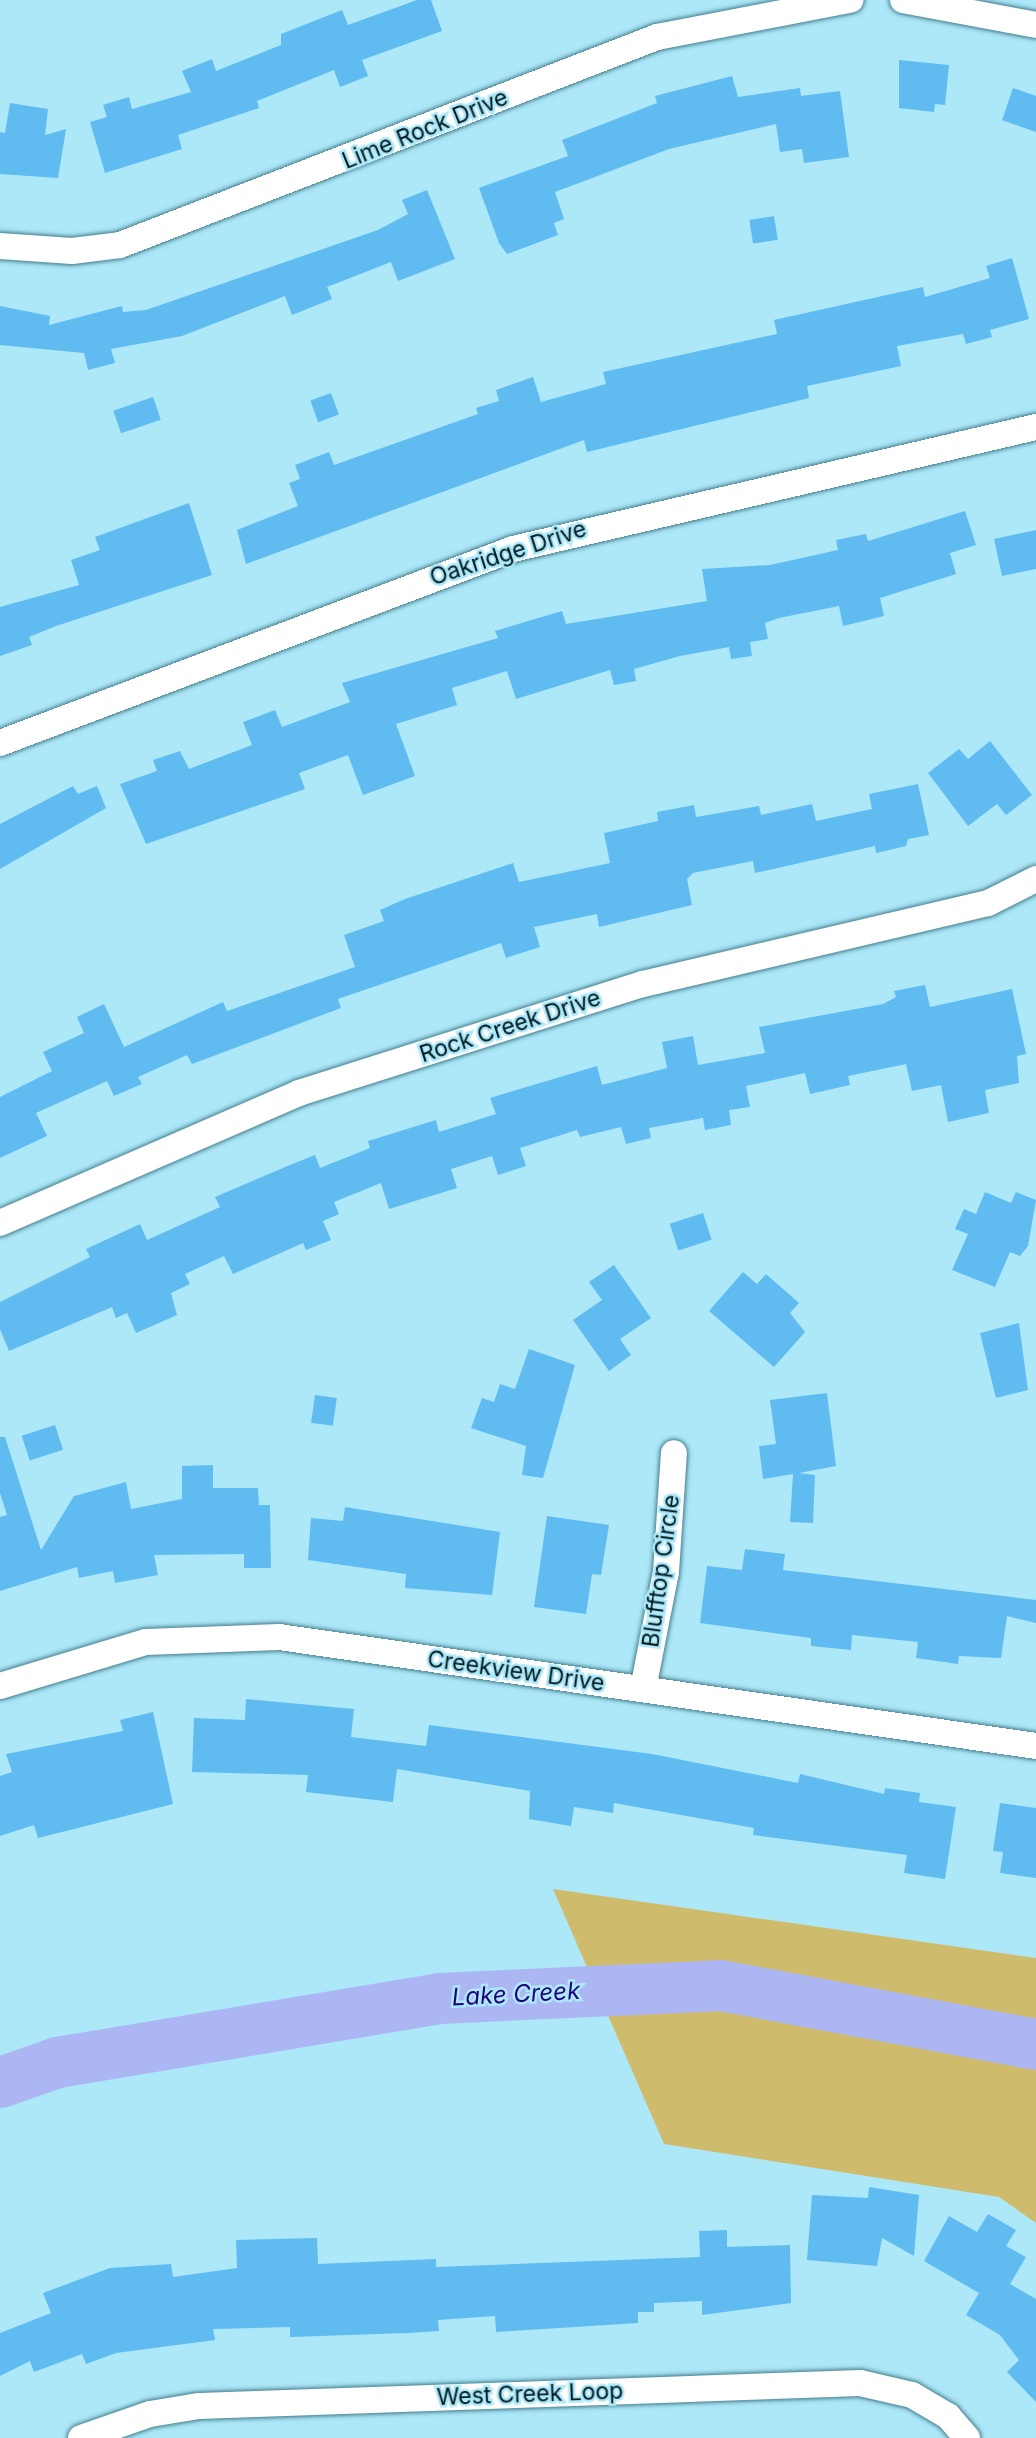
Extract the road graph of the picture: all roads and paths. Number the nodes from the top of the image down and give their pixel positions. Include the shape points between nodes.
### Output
1 (850, 0) edge
2 (903, 0) edge
3 (956, 4) edge
4 (1036, 25) edge
5 (0, 246) edge
6 (1036, 427) edge
7 (0, 743) edge
8 (1036, 879) edge
9 (0, 1223) edge
10 (674, 1453) dead end
11 (0, 1686) edge
12 (643, 1689) junction
13 (1036, 1746) edge
14 (81, 2438) edge
15 (967, 2438) edge

1 - 5 street, Lime Rock Drive via 657,37 121,245 72,251
2 - 3 street
3 - 4 street
6 - 7 street, Oakridge Drive via 513,549
8 - 9 street, Rock Creek Drive via 988,903 643,984 299,1093
10 - 12 street, Blufftop Circle via 666,1572
11 - 12 street, Creekview Drive via 146,1642 234,1635
12 - 13 street, Creekview Drive
14 - 15 street, West Creek Loop via 150,2413 199,2406 860,2383 912,2395 948,2416

